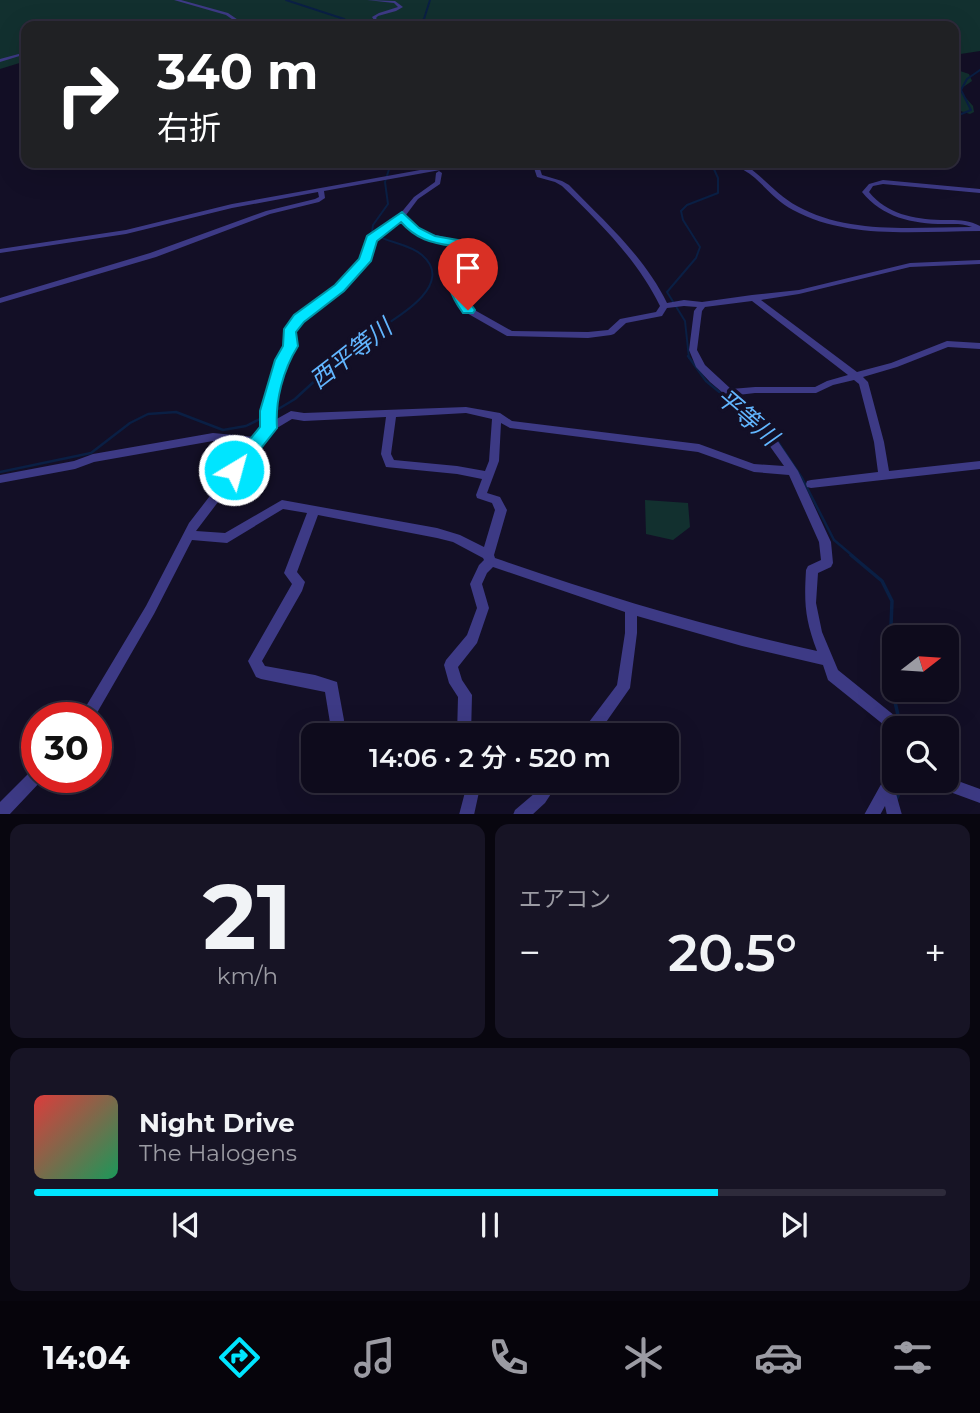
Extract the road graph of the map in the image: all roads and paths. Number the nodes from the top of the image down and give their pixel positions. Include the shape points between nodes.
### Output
1 (176, 0) edge
2 (369, 0) edge
3 (238, 21) edge
4 (376, 21) edge
5 (21, 55) edge
6 (0, 61) edge
7 (441, 168) edge
8 (537, 168) edge
9 (744, 168) edge
10 (439, 173) dead end
11 (321, 190) junction
12 (980, 191) edge
13 (402, 215) junction
14 (980, 229) edge
15 (0, 251) edge
16 (980, 262) edge
17 (752, 297) junction
18 (0, 301) edge
19 (666, 305) junction
20 (702, 305) junction
21 (980, 346) edge
22 (856, 376) junction
23 (729, 393) junction
24 (391, 414) junction
25 (497, 416) junction
26 (268, 420) junction
27 (256, 441) junction
28 (980, 465) edge
29 (793, 471) junction
30 (884, 475) junction
31 (488, 476) junction
32 (0, 479) edge
33 (811, 484) dead end
34 (314, 510) junction
35 (188, 535) junction
36 (489, 558) junction
37 (631, 608) junction
38 (828, 660) junction
39 (95, 702) edge
40 (885, 716) edge
41 (338, 723) edge
42 (464, 723) edge
43 (597, 723) edge
44 (959, 788) edge
45 (21, 791) edge
46 (471, 793) edge
47 (544, 793) edge
48 (883, 793) edge
49 (888, 793) edge
50 (980, 796) edge
51 (0, 813) edge
52 (472, 813) edge
53 (520, 814) edge
54 (871, 814) edge
55 (895, 814) edge

1 - 3 street
2 - 4 street via 395,2 401,7 377,14
5 - 6 street
7 - 11 street
8 - 19 street via 539,176 563,183 635,257
9 - 14 street via 785,201 819,219 863,227
10 - 13 street via 438,183
11 - 15 street via 126,232
11 - 18 street via 322,198 317,201 268,212 153,255
12 - 14 street via 883,182 871,184 865,192 902,217 964,221
13 - 19 street via 415,230 432,239 459,244 457,295 468,310 510,334 611,332 623,321 659,314
13 - 26 street via 375,236 365,261 340,288 299,318 289,332 291,346 282,360
16 - 17 street via 909,265 799,292
17 - 20 street
17 - 22 street
19 - 20 street
20 - 23 street via 693,350 701,367
21 - 22 street via 947,344
22 - 23 street via 816,390
22 - 30 street via 863,382
23 - 29 street via 764,423
24 - 25 street via 466,410
24 - 26 street via 290,415
24 - 31 street via 386,454 390,464
25 - 29 street via 510,424 699,448 754,468
25 - 31 street via 494,460
26 - 27 street
27 - 32 street via 213,437
27 - 35 street
28 - 30 street
29 - 38 street via 825,542 827,564 812,570 810,603
30 - 33 street
31 - 36 street via 481,495 496,500 500,509
34 - 35 street via 282,504 227,538
34 - 36 street via 456,538
34 - 41 street via 290,573 299,582 296,591 255,661 261,672 332,687 331,702
35 - 39 street
36 - 37 street
36 - 42 street via 476,584 482,608 472,639 451,665 465,695
37 - 38 street via 706,632
37 - 43 street via 623,688
38 - 40 street via 833,675
44 - 50 street
45 - 51 street
46 - 52 street
47 - 53 street
48 - 54 street
49 - 55 street

